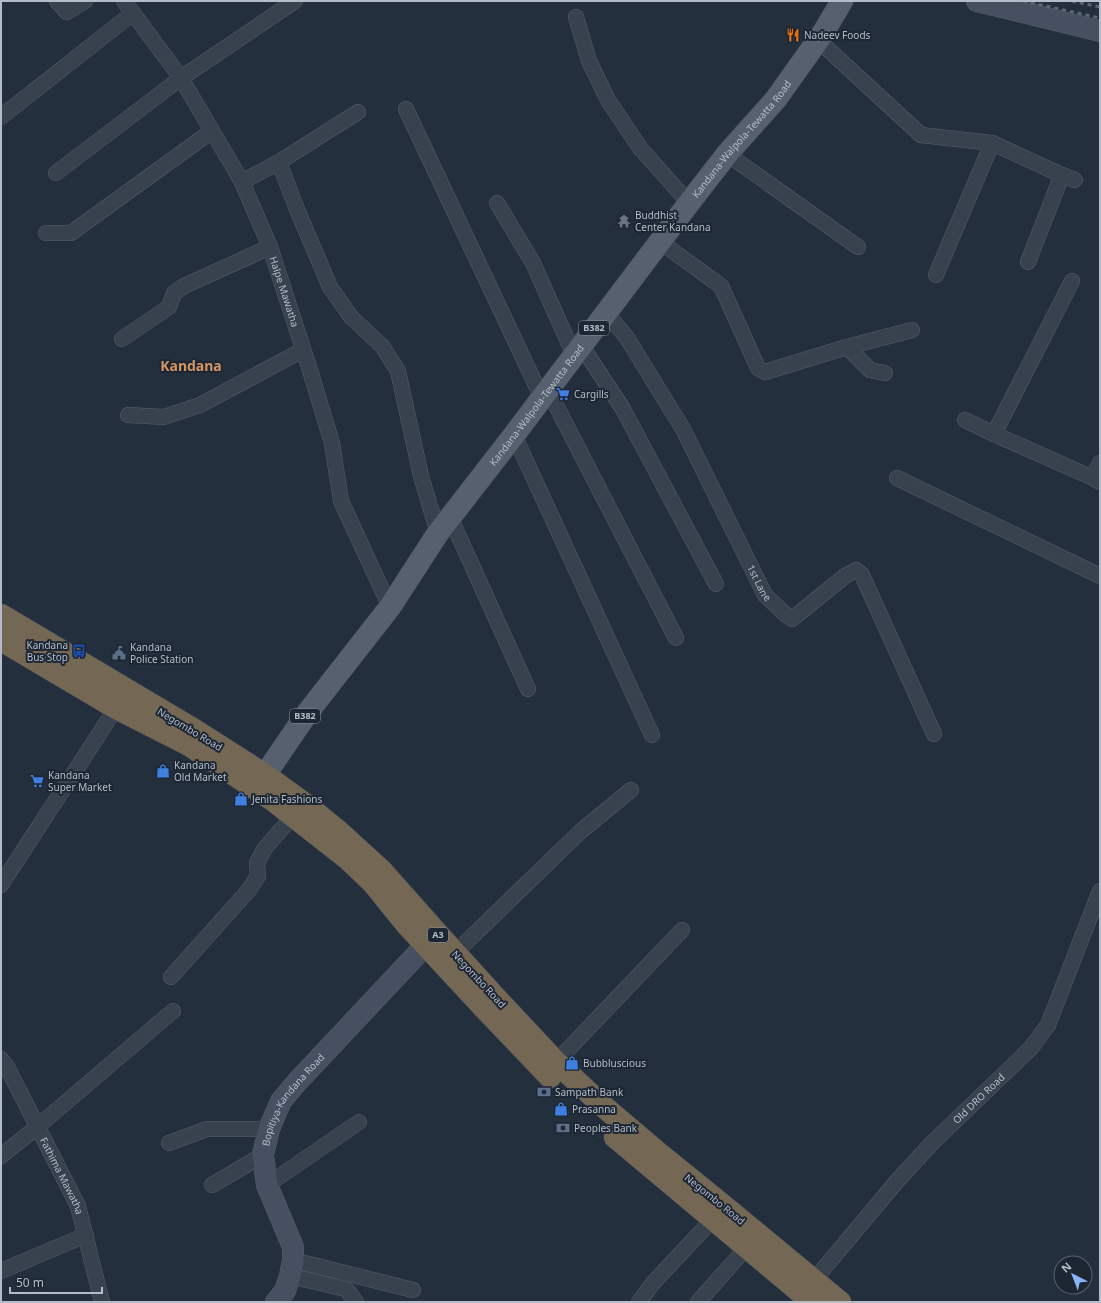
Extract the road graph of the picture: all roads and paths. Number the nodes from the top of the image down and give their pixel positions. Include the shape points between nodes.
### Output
1 (57, 1) edge
2 (85, 1) edge
3 (124, 1) edge
4 (295, 1) edge
5 (842, 1) edge
6 (977, 1) edge
7 (133, 14) junction
8 (576, 17) dead end
9 (1100, 31) edge
10 (818, 40) junction
11 (181, 78) junction
12 (406, 110) dead end
13 (358, 112) dead end
14 (1, 117) edge
15 (212, 132) junction
16 (992, 143) junction
17 (727, 154) junction
18 (279, 162) junction
19 (56, 173) dead end
20 (242, 182) junction
21 (497, 203) dead end
22 (689, 203) junction
23 (46, 233) dead end
24 (659, 241) junction
25 (270, 247) junction
26 (858, 247) dead end
27 (1028, 262) dead end
28 (936, 275) dead end
29 (1072, 281) dead end
30 (606, 312) junction
31 (912, 330) dead end
32 (122, 339) dead end
33 (847, 347) junction
34 (304, 350) junction
35 (578, 350) junction
36 (885, 373) dead end
37 (545, 394) junction
38 (128, 415) dead end
39 (964, 420) dead end
40 (994, 434) junction
41 (514, 435) junction
42 (1100, 463) edge
43 (897, 478) dead end
44 (1096, 480) edge
45 (444, 525) junction
46 (1100, 576) edge
47 (716, 584) dead end
48 (390, 607) junction
49 (1, 615) edge
50 (676, 638) dead end
51 (1, 640) edge
52 (528, 689) dead end
53 (116, 708) junction
54 (934, 734) dead end
55 (652, 735) dead end
56 (260, 782) junction
57 (631, 790) dead end
58 (293, 816) junction
59 (1, 885) edge
60 (1100, 894) edge
61 (682, 930) dead end
62 (431, 939) junction
63 (455, 953) junction
64 (171, 977) dead end
65 (173, 1011) dead end
66 (1, 1059) edge
67 (556, 1062) junction
68 (359, 1122) dead end
69 (38, 1127) junction
70 (269, 1129) junction
71 (169, 1143) dead end
72 (263, 1155) junction
73 (1, 1156) edge
74 (267, 1185) junction
75 (212, 1186) dead end
76 (713, 1219) junction
77 (86, 1235) junction
78 (747, 1248) junction
79 (1, 1270) edge
80 (288, 1286) edge
81 (413, 1290) dead end
82 (806, 1295) edge
83 (102, 1302) edge
84 (356, 1302) edge
85 (639, 1302) edge
86 (698, 1302) edge
87 (840, 1302) edge

1 - 2 street via 67,12
3 - 7 street, Halpe Mawatha
4 - 11 street
5 - 10 main road, Kandana-Walpola-Tewatta Road / B382
6 - 9 street
7 - 11 street, Halpe Mawatha
7 - 14 street
8 - 22 street via 589,62 608,100 640,148
10 - 16 street via 921,135
10 - 17 main road, Kandana-Walpola-Tewatta Road / B382 via 776,100
11 - 15 street, Halpe Mawatha
11 - 19 street
12 - 37 street
13 - 18 street
15 - 20 street, Halpe Mawatha
15 - 23 street via 71,233
16 - 27 street via 1068,178
16 - 28 street
17 - 22 main road, Kandana-Walpola-Tewatta Road / B382
17 - 26 street
18 - 20 street
18 - 45 street via 330,287 351,317 382,346 398,371 421,476
20 - 25 street, Halpe Mawatha
21 - 35 street
22 - 24 main road, Kandana-Walpola-Tewatta Road / B382
24 - 30 main road, Kandana-Walpola-Tewatta Road / B382
24 - 33 street via 721,286 758,368 765,372
25 - 32 street via 184,286 174,293 169,307
25 - 34 street, Halpe Mawatha
29 - 40 street
30 - 35 main road, Kandana-Walpola-Tewatta Road / B382
30 - 54 street, 1st Lane via 627,338 683,428 765,595 792,619 856,570 862,575
31 - 33 street
33 - 36 street via 870,370
34 - 38 street via 200,405 164,417
34 - 48 street, Halpe Mawatha via 332,443 341,501
35 - 37 main road, Kandana-Walpola-Tewatta Road / B382
35 - 47 street via 623,409
37 - 41 main road, Kandana-Walpola-Tewatta Road / B382
37 - 50 street
39 - 40 street
40 - 44 street
41 - 45 main road, Kandana-Walpola-Tewatta Road / B382
41 - 55 street
42 - 44 street
43 - 46 street
45 - 48 main road, Kandana-Walpola-Tewatta Road / B382
45 - 52 street
48 - 56 main road, Kandana-Walpola-Tewatta Road / B382 via 312,706
49 - 56 highway, Negombo Road / A3 via 196,732
51 - 53 highway, Negombo Road / A3
53 - 56 highway, Negombo Road / A3
53 - 59 street
56 - 58 highway, Negombo Road / A3
56 - 62 highway, Negombo Road / A3 via 305,804 382,871
57 - 63 street via 581,831
58 - 62 highway, Negombo Road / A3 via 373,882 407,925
58 - 64 street via 265,848 257,863 258,876 248,891
60 - 82 street, Old DRO Road via 1048,1025 1031,1048 932,1143 898,1180
61 - 67 street
62 - 63 highway, Negombo Road / A3
62 - 70 street, Bopitiya-Kandana Road via 297,1082 281,1102
62 - 76 highway, Negombo Road / A3 via 485,1010 546,1072 593,1118
63 - 67 highway, Negombo Road / A3
65 - 69 street
66 - 69 street, Fathima Mawatha
67 - 82 highway, Negombo Road / A3 via 650,1146
68 - 74 street
69 - 73 street
69 - 77 street, Fathima Mawatha via 78,1206
70 - 71 street via 207,1129
70 - 72 street, Bopitiya-Kandana Road
72 - 74 street, Bopitiya-Kandana Road
72 - 75 street
74 - 80 street, Bopitiya-Kandana Road via 293,1247
76 - 78 highway, Negombo Road / A3
76 - 85 street via 653,1283
77 - 79 street
77 - 83 street, Fathima Mawatha
78 - 82 highway, Negombo Road / A3
78 - 86 street
80 - 81 street
80 - 84 street via 346,1289
82 - 87 highway, Negombo Road / A3

